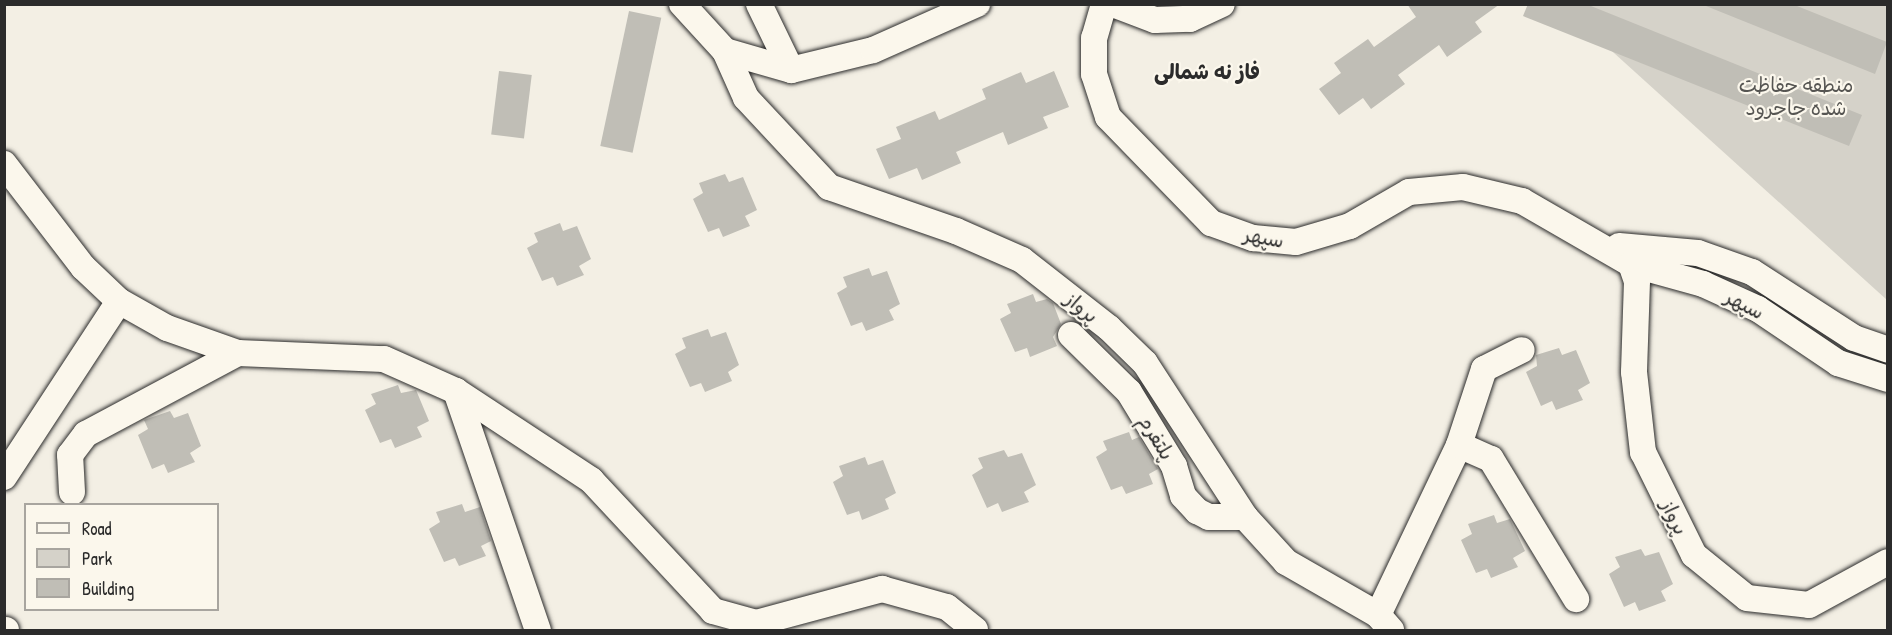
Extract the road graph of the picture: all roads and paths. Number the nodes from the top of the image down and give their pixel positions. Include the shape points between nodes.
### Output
1 (682, 4) edge
2 (759, 4) edge
3 (977, 4) edge
4 (1104, 4) edge
5 (1113, 4) edge
6 (1222, 4) edge
7 (726, 51) junction
8 (790, 70) junction
9 (4, 164) edge
10 (1596, 240) junction
11 (1631, 264) junction
12 (119, 301) junction
13 (1071, 335) dead end
14 (1522, 350) dead end
15 (1887, 350) edge
16 (238, 354) junction
17 (1887, 379) edge
18 (456, 391) junction
19 (1459, 445) junction
20 (4, 477) edge
21 (72, 492) dead end
22 (1245, 518) junction
23 (1887, 562) edge
24 (1576, 599) dead end
25 (1384, 623) edge
26 (538, 630) edge
27 (975, 630) edge

1 - 7 street
2 - 8 street
3 - 8 street via 873,50
4 - 10 street, سپهر via 1094,38 1094,74 1108,117 1211,223 1253,238 1296,243 1350,226 1409,192 1463,187 1522,201
5 - 6 street via 1155,20 1190,19
7 - 8 street
7 - 22 street, پرواز via 746,98 829,187 956,231 1023,260 1109,328 1145,363
9 - 12 street via 83,267
10 - 11 street, سپهر
10 - 15 street, سپهر via 1646,251 1698,254 1752,272 1854,338
11 - 17 street, سپهر via 1703,284 1758,309 1838,363
11 - 23 street, پرواز via 1637,281 1634,372 1643,452 1694,555 1747,598 1809,605
12 - 16 street via 167,328
12 - 20 street
13 - 22 street, پلتفرم via 1130,392 1174,466 1183,496 1197,511 1209,517
14 - 19 street via 1484,369
16 - 18 street via 384,360
16 - 21 street via 86,434 70,455
18 - 26 street
18 - 27 street via 591,480 713,611 756,623 882,589 947,607
19 - 24 street via 1491,459
19 - 25 street
22 - 25 street, پرواز via 1286,562

